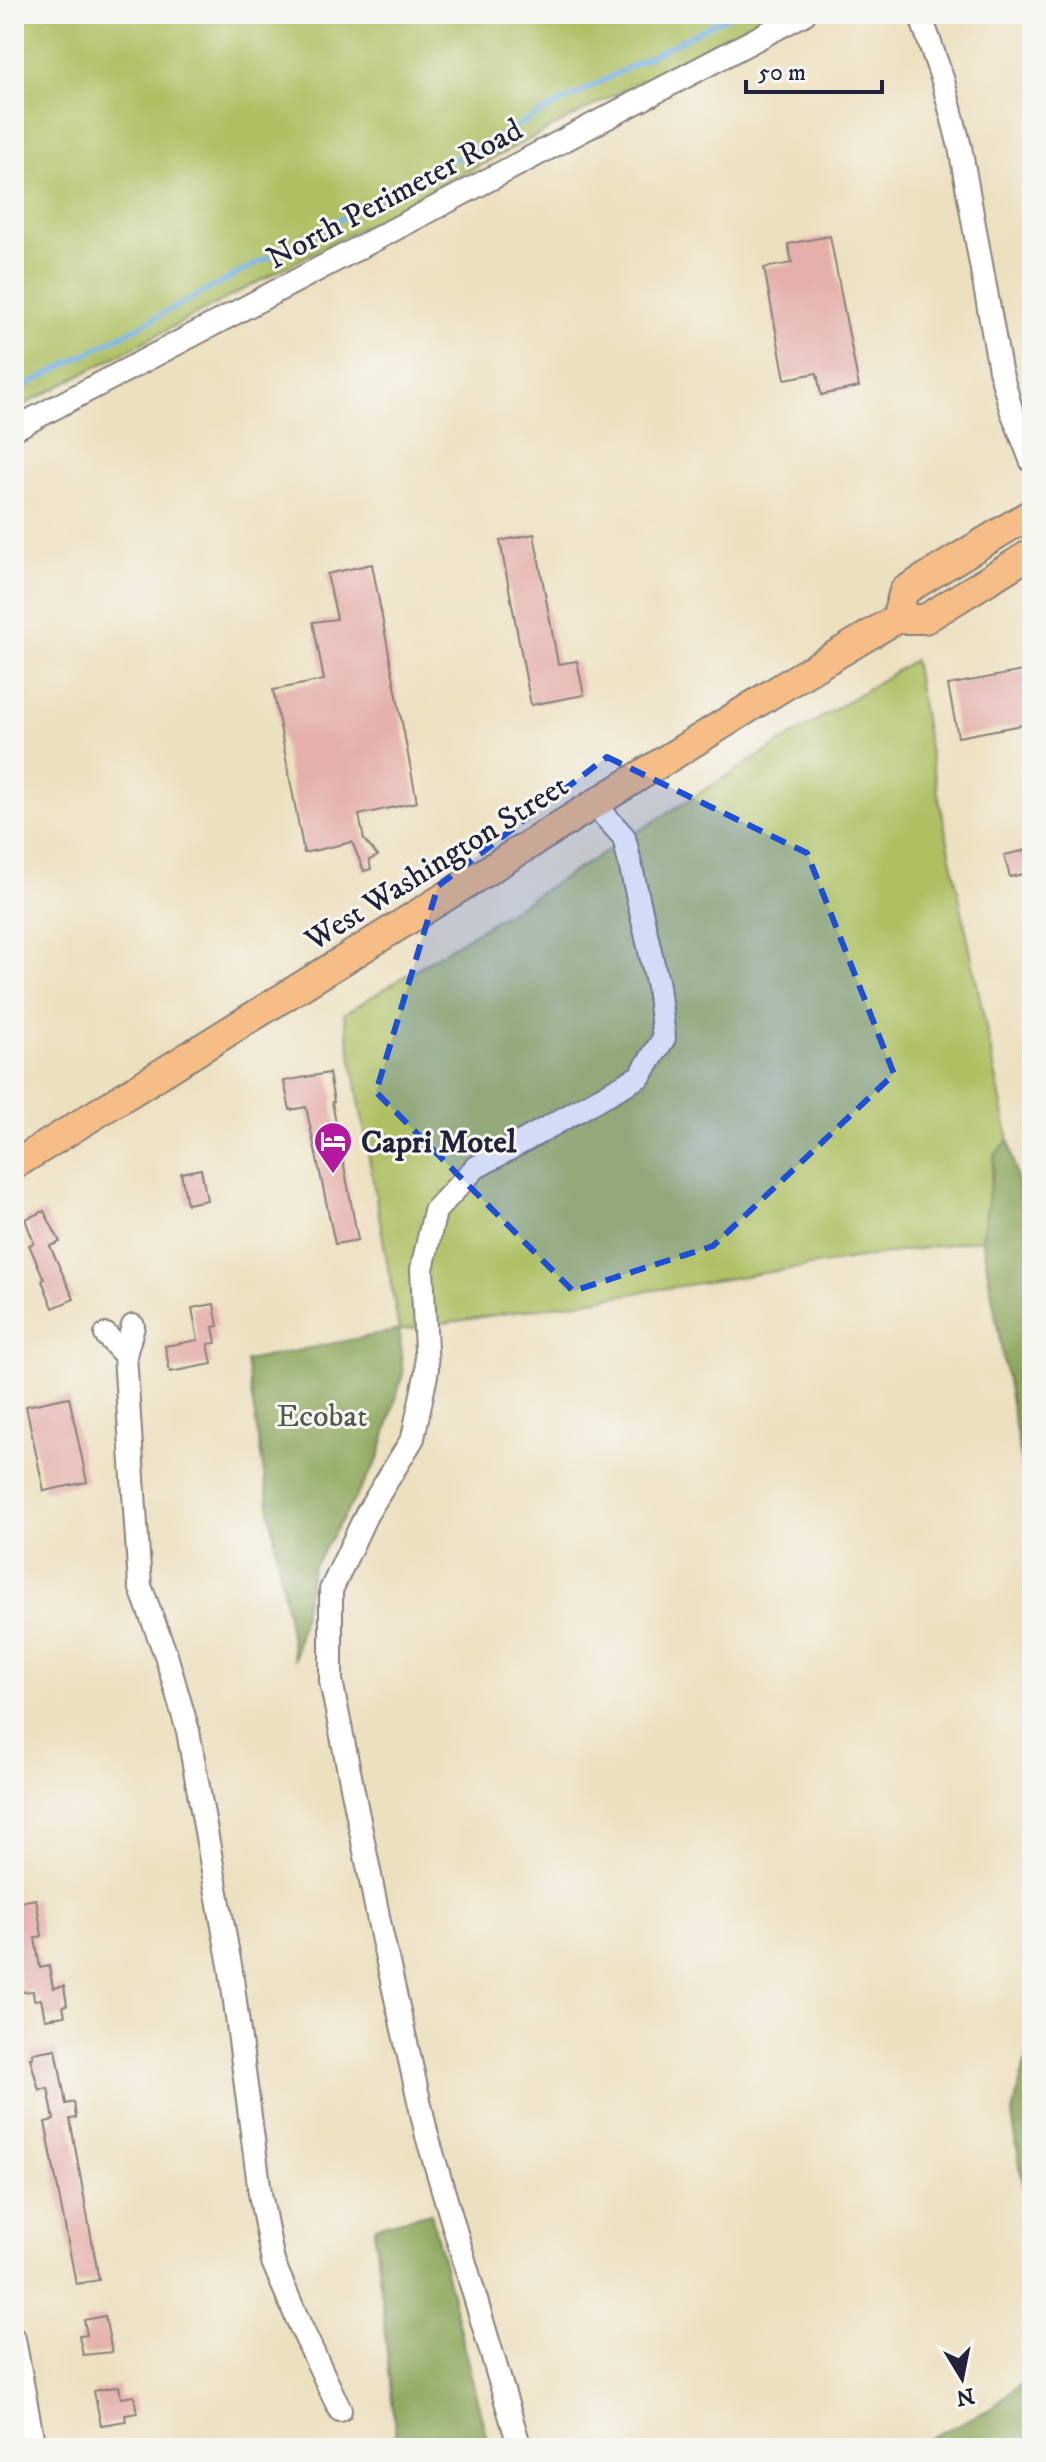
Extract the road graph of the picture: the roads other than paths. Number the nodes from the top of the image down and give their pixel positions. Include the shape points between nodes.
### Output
1 (804, 14) edge
2 (920, 14) edge
3 (14, 429) edge
4 (1032, 462) edge
5 (1032, 513) edge
6 (1032, 553) edge
7 (896, 619) junction
8 (594, 804) junction
9 (14, 1165) edge
10 (133, 1326) dead end
11 (106, 1335) dead end
12 (125, 1355) junction
13 (14, 2339) edge
14 (340, 2410) dead end
15 (34, 2448) edge
16 (520, 2448) edge

1 - 3 street, North Perimeter Road
2 - 4 street via 960,147 1000,370
5 - 7 main road via 904,591
6 - 7 main road, West Washington Street via 925,619
7 - 8 main road, West Washington Street
8 - 9 main road, West Washington Street
8 - 16 street via 624,837 658,986 664,1038 640,1076 475,1168 435,1211 422,1269 427,1370 413,1438 366,1515 331,1590 331,1681 382,1936 427,2136
10 - 12 street
11 - 12 street
12 - 14 street via 140,1586 188,1731 231,1971 273,2262
13 - 15 street

